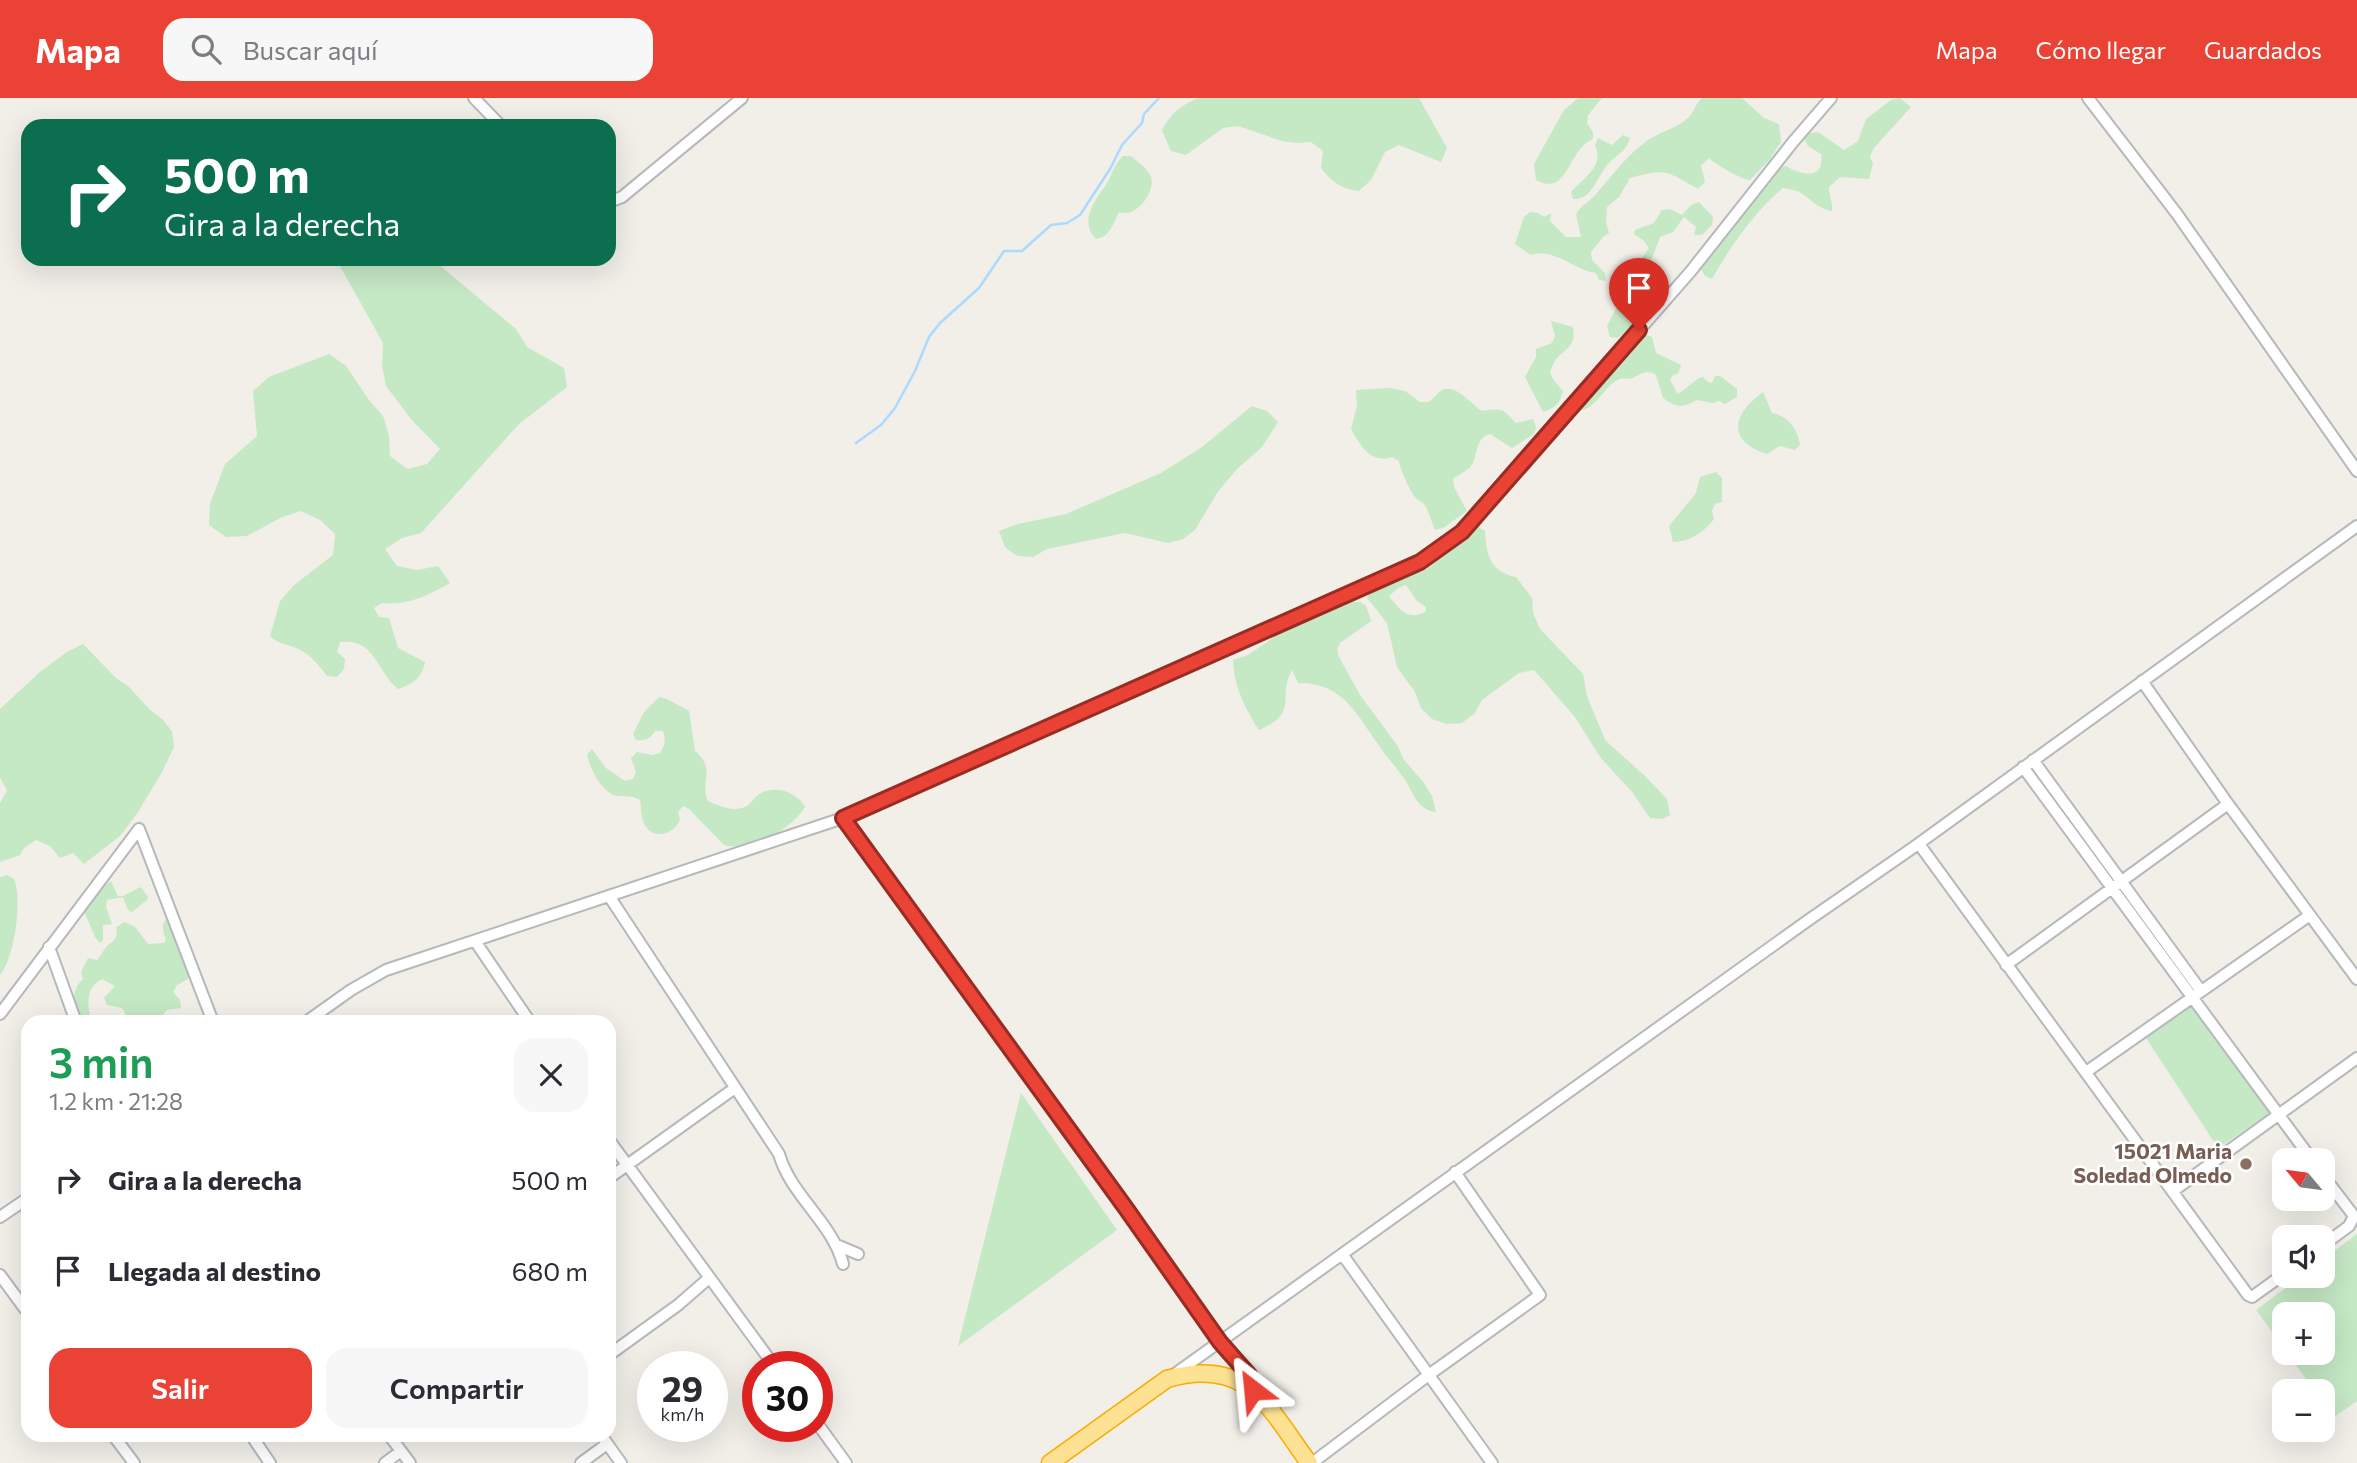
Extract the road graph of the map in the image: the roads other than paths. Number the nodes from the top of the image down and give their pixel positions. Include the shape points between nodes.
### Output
1 (474, 98) edge
2 (741, 98) edge
3 (1831, 98) edge
4 (2088, 98) edge
5 (494, 119) edge
6 (616, 199) edge
7 (2357, 471) edge
8 (2357, 526) edge
9 (2142, 681) junction
10 (2033, 760) junction
11 (2023, 767) junction
12 (2228, 804) junction
13 (843, 818) junction
14 (1919, 844) junction
15 (2117, 884) junction
16 (609, 896) junction
17 (2310, 915) junction
18 (475, 941) junction
19 (50, 947) junction
20 (2007, 965) junction
21 (2357, 979) edge
22 (2197, 995) junction
23 (0, 1014) edge
24 (74, 1015) edge
25 (210, 1015) edge
26 (316, 1015) edge
27 (525, 1015) edge
28 (2357, 1058) edge
29 (2086, 1072) junction
30 (735, 1088) junction
31 (2278, 1115) junction
32 (2303, 1148) edge
33 (616, 1150) edge
34 (626, 1165) junction
35 (1455, 1172) junction
36 (616, 1173) edge
37 (2173, 1191) junction
38 (2335, 1191) edge
39 (21, 1203) edge
40 (0, 1217) edge
41 (2335, 1236) edge
42 (839, 1246) junction
43 (858, 1254) dead end
44 (1342, 1254) junction
45 (843, 1264) dead end
46 (0, 1275) edge
47 (709, 1278) junction
48 (2272, 1283) edge
49 (21, 1304) edge
50 (1220, 1342) junction
51 (616, 1350) edge
52 (763, 1351) edge
53 (1430, 1374) junction
54 (1167, 1379) junction
55 (1253, 1390) junction
56 (118, 1442) edge
57 (256, 1442) edge
58 (394, 1442) edge
59 (601, 1442) edge
60 (606, 1442) edge
61 (831, 1442) edge
62 (401, 1451) junction
63 (134, 1463) edge
64 (270, 1463) edge
65 (385, 1463) edge
66 (410, 1463) edge
67 (581, 1463) edge
68 (621, 1463) edge
69 (846, 1463) edge
70 (1050, 1463) edge
71 (1311, 1463) edge
72 (1492, 1463) edge

1 - 5 street
2 - 6 street
3 - 13 street via 1691,271 1462,532 1441,548 1420,562
4 - 7 street via 2177,214
8 - 9 street
9 - 10 street
9 - 12 street
10 - 11 street
10 - 15 street
11 - 14 street
11 - 15 street
12 - 15 street
12 - 17 street
13 - 16 street
13 - 50 street
14 - 20 street
14 - 35 street
15 - 20 street
15 - 22 street
16 - 18 street
16 - 30 street
17 - 21 street
17 - 22 street
18 - 26 street via 386,970
18 - 27 street
19 - 23 street
19 - 24 street
19 - 25 street via 139,829
20 - 29 street
22 - 29 street
22 - 31 street
28 - 31 street
29 - 37 street
30 - 34 street
30 - 42 street via 779,1154 792,1184
31 - 32 street
31 - 37 street
33 - 34 street
34 - 36 street
34 - 47 street
35 - 44 street
35 - 53 street via 1540,1295
37 - 48 street via 2248,1295 2252,1297
38 - 41 street via 2354,1216
39 - 40 street
42 - 43 street
42 - 45 street
44 - 50 street
44 - 53 street
46 - 49 street
47 - 51 street
47 - 52 street
50 - 54 street
50 - 55 street via 1249,1375
53 - 71 street
53 - 72 street
54 - 55 highway via 1208,1374 1244,1383
54 - 70 highway
55 - 71 highway
56 - 63 street
57 - 64 street
58 - 62 street
59 - 67 street
60 - 68 street
61 - 69 street
62 - 65 street
62 - 66 street

